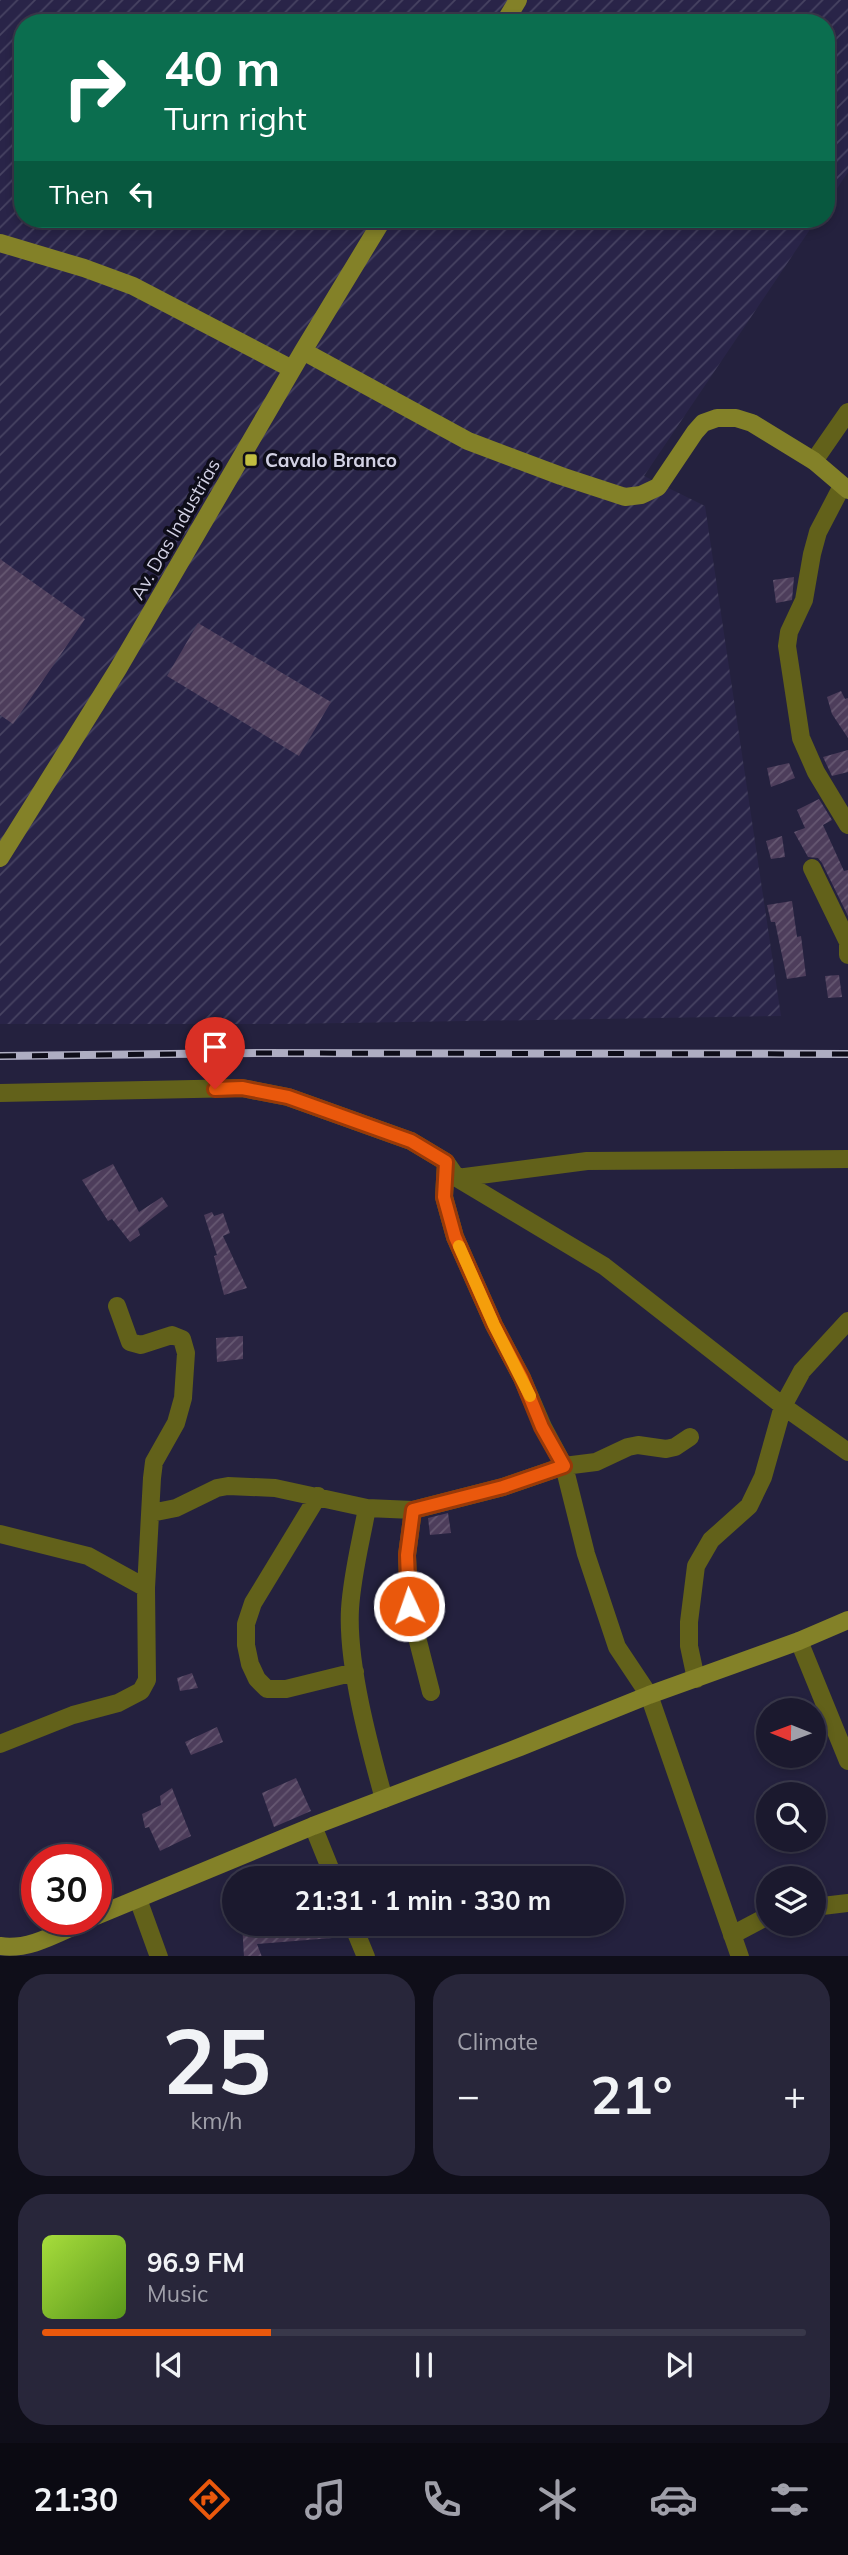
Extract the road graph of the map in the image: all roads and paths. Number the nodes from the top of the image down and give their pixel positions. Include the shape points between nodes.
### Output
1 (378, 228) edge
2 (0, 243) edge
3 (303, 351) junction
4 (292, 369) junction
5 (848, 412) edge
6 (814, 461) junction
7 (845, 488) edge
8 (848, 825) edge
9 (0, 858) edge
10 (812, 868) dead end
11 (848, 942) edge
12 (848, 955) edge
13 (0, 1093) edge
14 (848, 1159) edge
15 (446, 1162) junction
16 (457, 1178) junction
17 (117, 1306) dead end
18 (848, 1321) edge
19 (783, 1406) junction
20 (690, 1437) dead end
21 (848, 1452) edge
22 (564, 1466) junction
23 (318, 1496) junction
24 (367, 1508) junction
25 (413, 1510) junction
26 (151, 1513) junction
27 (0, 1534) edge
28 (146, 1588) junction
29 (848, 1620) edge
30 (800, 1641) junction
31 (355, 1672) junction
32 (696, 1679) junction
33 (431, 1692) dead end
34 (649, 1695) junction
35 (0, 1744) edge
36 (848, 1761) edge
37 (384, 1799) junction
38 (313, 1826) junction
39 (329, 1866) edge
40 (138, 1899) junction
41 (848, 1903) edge
42 (826, 1906) edge
43 (112, 1910) edge
44 (756, 1922) edge
45 (51, 1935) edge
46 (732, 1935) junction
47 (358, 1936) edge
48 (0, 1946) edge
49 (159, 1956) edge
50 (366, 1956) edge
51 (740, 1956) edge

1 - 3 street, Av. Das Industrias
2 - 4 street via 133,286
3 - 4 street, Av. Das Industrias
3 - 6 street via 468,441 625,497 658,487 695,432 717,418 752,424
4 - 9 street, Av. Das Industrias via 118,669
5 - 6 street
6 - 7 street
7 - 8 street via 818,532 804,600 787,646 801,738
10 - 11 street
11 - 12 street
13 - 15 street via 242,1088 288,1097 411,1141
14 - 16 street via 587,1161
15 - 16 street
15 - 22 street via 444,1197 455,1237
16 - 19 street via 604,1266
17 - 26 street via 130,1342 141,1345 172,1335 185,1343 183,1398 176,1423 154,1462
18 - 19 street via 802,1371
19 - 21 street
19 - 32 street via 763,1477 749,1506 711,1540 696,1566 689,1646
20 - 22 street via 675,1447 628,1447 596,1462
22 - 25 street
22 - 34 street via 586,1554 617,1647
23 - 24 street
23 - 26 street via 228,1486 176,1508
23 - 31 street via 253,1602 246,1645 257,1679 267,1689 286,1689
24 - 25 street
24 - 31 street via 350,1608
25 - 33 street via 407,1555 409,1606
26 - 28 street
27 - 28 street via 88,1556
28 - 35 street via 149,1665 141,1691
29 - 30 street
30 - 32 street
30 - 36 street
31 - 37 street
32 - 34 street
34 - 37 street
34 - 46 street
37 - 38 street
38 - 39 street
38 - 40 street
40 - 43 street
40 - 49 street
41 - 42 street
44 - 46 street
45 - 48 street via 14,1948
46 - 51 street
47 - 50 street

